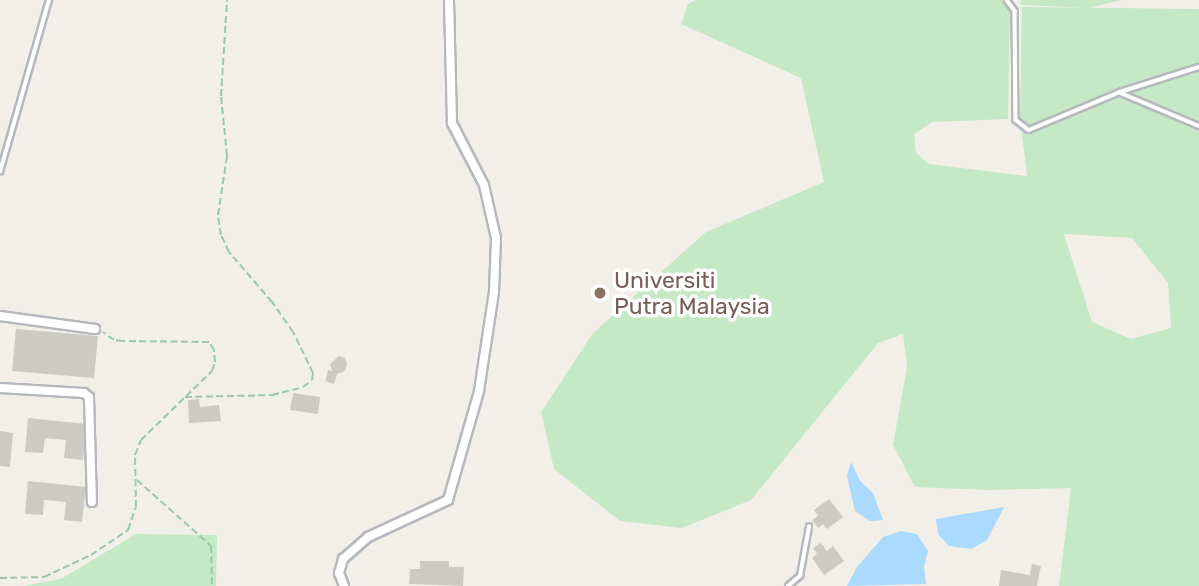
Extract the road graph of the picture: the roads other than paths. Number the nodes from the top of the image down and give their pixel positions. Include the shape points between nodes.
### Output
1 (48, 0) edge
2 (449, 0) edge
3 (1007, 0) edge
4 (1199, 67) edge
5 (1119, 92) junction
6 (1199, 125) edge
7 (0, 172) edge
8 (0, 316) edge
9 (95, 329) road end
10 (0, 388) edge
11 (92, 502) dead end
12 (809, 527) dead end
13 (344, 586) edge
14 (788, 586) edge

1 - 7 lane
2 - 13 street via 452,123 484,185 496,238 494,292 479,391 448,500 368,537 343,559 339,573
3 - 5 lane via 1015,11 1016,120 1021,126 1029,130
4 - 5 lane
5 - 6 lane
8 - 9 street
10 - 11 street via 89,397
12 - 14 lane via 800,576

